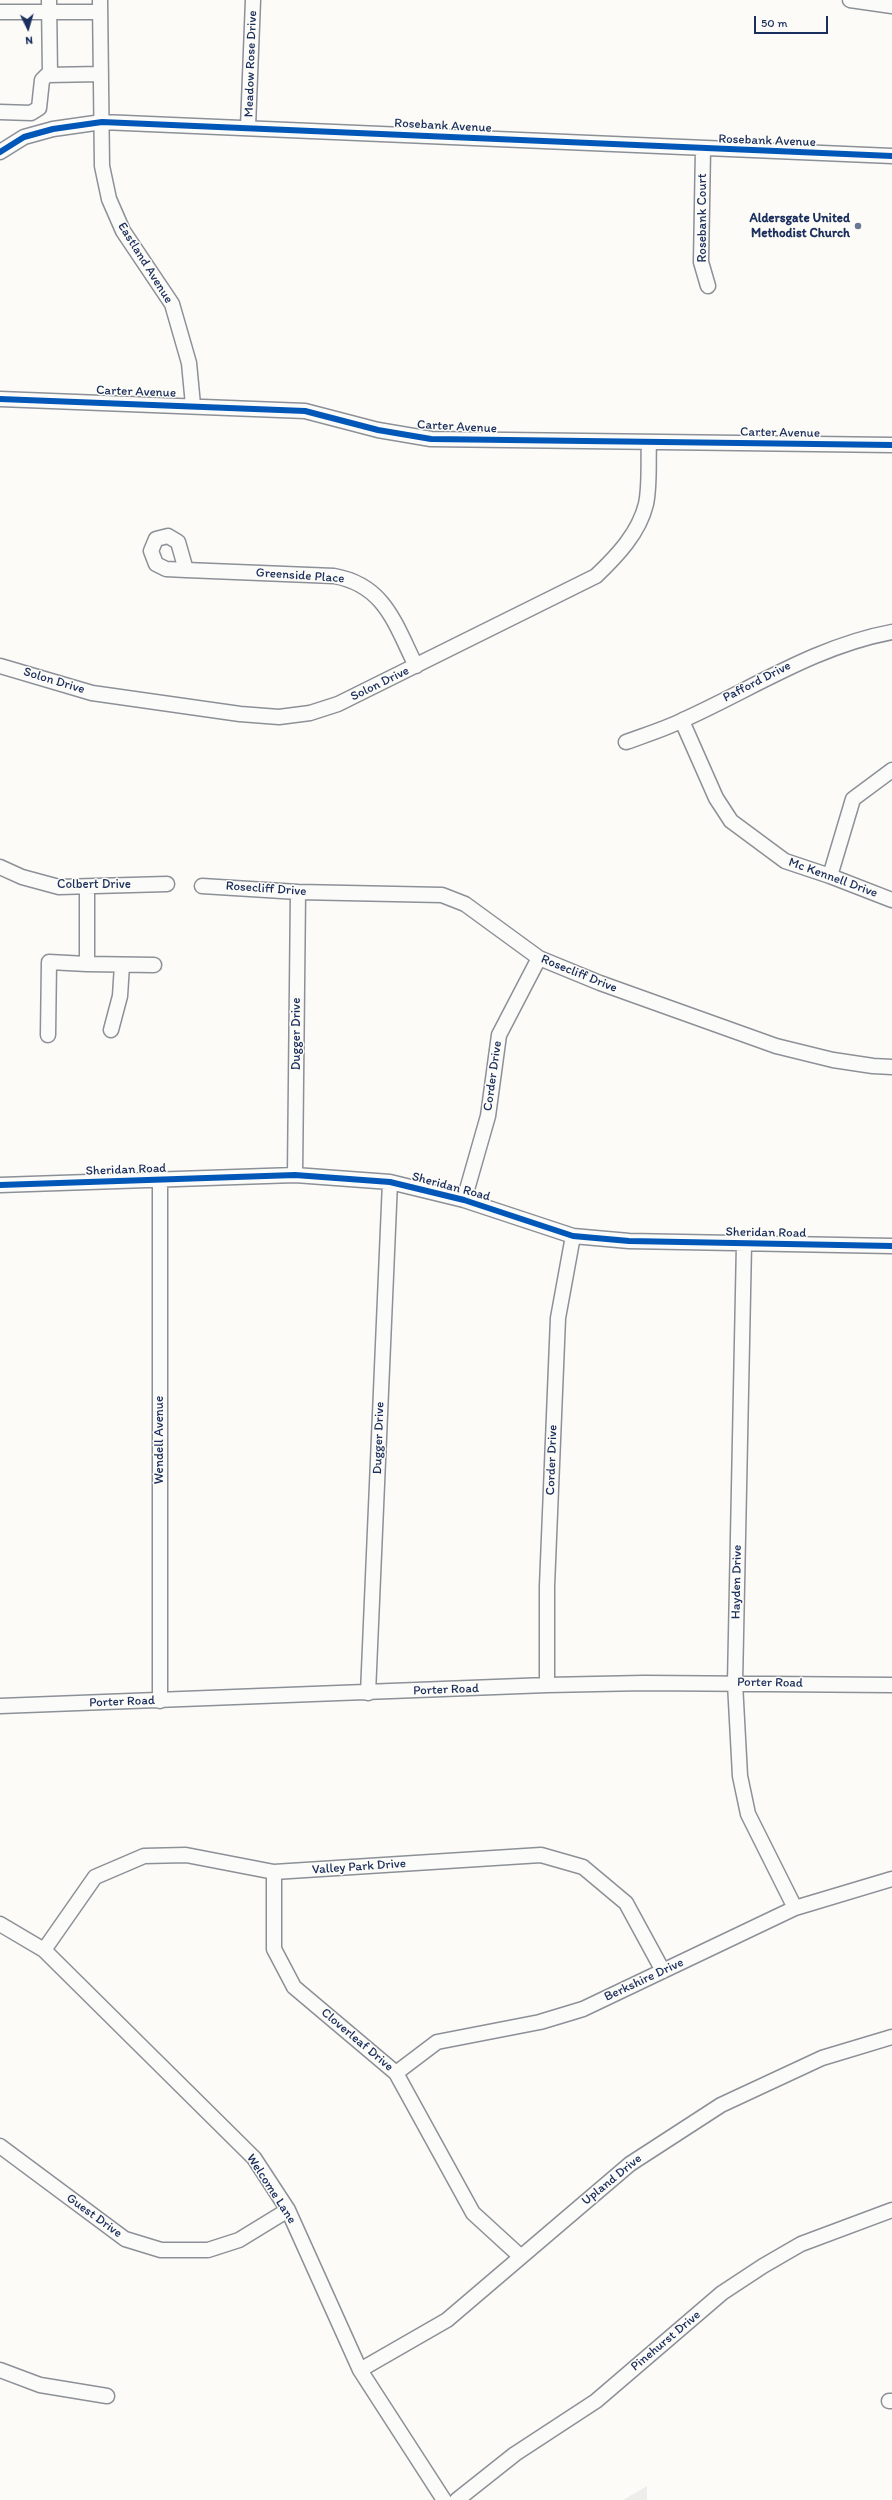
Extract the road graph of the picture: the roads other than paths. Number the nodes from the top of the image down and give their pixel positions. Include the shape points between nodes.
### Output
1 (253, 0) edge
2 (850, 0) edge
3 (49, 6) edge
4 (100, 6) edge
5 (892, 6) edge
6 (0, 12) edge
7 (101, 74) junction
8 (50, 75) junction
9 (0, 112) edge
10 (102, 122) junction
11 (248, 127) junction
12 (703, 149) junction
13 (0, 152) edge
14 (892, 156) edge
15 (708, 286) dead end
16 (0, 399) edge
17 (193, 405) junction
18 (649, 442) junction
19 (892, 445) edge
20 (186, 570) dead end
21 (892, 632) edge
22 (0, 666) edge
23 (416, 666) junction
24 (682, 721) junction
25 (626, 742) dead end
26 (892, 770) edge
27 (0, 867) edge
28 (830, 876) junction
29 (167, 884) dead end
30 (202, 886) dead end
31 (87, 887) junction
32 (298, 892) junction
33 (892, 900) edge
34 (539, 958) junction
35 (87, 964) junction
36 (122, 965) junction
37 (154, 966) dead end
38 (111, 1030) dead end
39 (48, 1036) dead end
40 (892, 1067) edge
41 (296, 1176) junction
42 (160, 1180) junction
43 (390, 1182) junction
44 (0, 1185) edge
45 (464, 1200) junction
46 (573, 1236) junction
47 (744, 1244) junction
48 (892, 1246) edge
49 (735, 1683) junction
50 (547, 1685) junction
51 (892, 1685) edge
52 (368, 1693) junction
53 (160, 1701) junction
54 (0, 1706) edge
55 (274, 1872) junction
56 (892, 1879) edge
57 (795, 1908) junction
58 (0, 1924) edge
59 (44, 1950) junction
60 (663, 1971) junction
61 (892, 2037) edge
62 (396, 2073) junction
63 (0, 2146) edge
64 (288, 2210) junction
65 (892, 2210) edge
66 (520, 2256) junction
67 (0, 2370) edge
68 (360, 2370) junction
69 (107, 2396) dead end
70 (444, 2500) edge
71 (457, 2500) edge

1 - 11 street, Meadow Rose Drive
2 - 5 street
3 - 4 street
3 - 6 street
3 - 8 street
4 - 7 street, Eastland Avenue
7 - 8 street
7 - 10 street, Eastland Avenue
8 - 9 street via 44,76 42,80 39,108 31,113
10 - 11 street, Rosebank Avenue
10 - 13 street, Rosebank Avenue via 24,136
10 - 17 street, Eastland Avenue via 102,166 109,199 123,231 172,304 189,363
11 - 12 street, Rosebank Avenue
12 - 14 street, Rosebank Avenue
12 - 15 street, Rosebank Court via 701,262
16 - 17 street, Carter Avenue
17 - 18 street, Carter Avenue via 305,411 378,430 431,439
18 - 19 street, Carter Avenue
18 - 23 street, Solon Drive via 646,504 634,532 617,557 596,576
20 - 23 street, Greenside Place via 334,576 350,579 378,597 388,610
21 - 24 street, Pafford Drive via 867,637 797,662
22 - 23 street, Solon Drive via 92,692 240,714 279,717 310,713 338,704
24 - 25 street, Pafford Drive
24 - 28 street, Mc Kennell Drive via 716,798 731,821 785,861
26 - 28 street via 853,799
27 - 31 street, Colbert Drive via 22,877 59,887
28 - 33 street, Mc Kennell Drive
29 - 31 street, Colbert Drive
30 - 32 street, Rosecliff Drive
31 - 35 street
32 - 34 street, Rosecliff Drive via 442,895 465,904
32 - 41 street, Dugger Drive
34 - 40 street, Rosecliff Drive via 678,1013 776,1046 833,1060
34 - 45 street, Corder Drive via 499,1035 488,1116
35 - 36 street
35 - 39 street via 49,962
36 - 37 street
36 - 38 street via 120,996
41 - 42 street, Sheridan Road
41 - 43 street, Sheridan Road
42 - 44 street, Sheridan Road
42 - 53 street, Wendell Avenue
43 - 45 street, Sheridan Road
43 - 52 street, Dugger Drive
45 - 46 street, Sheridan Road
46 - 47 street, Sheridan Road via 629,1241
46 - 50 street, Corder Drive via 558,1318 547,1586
47 - 48 street, Sheridan Road
47 - 49 street, Hayden Drive
49 - 50 street, Porter Road
49 - 51 street, Porter Road
49 - 57 street, Hayden Drive via 740,1776 748,1814
50 - 52 street, Porter Road
52 - 53 street, Porter Road
53 - 54 street, Porter Road
55 - 59 street, Valley Park Drive via 186,1855 144,1856 95,1877
55 - 60 street, Valley Park Drive via 541,1855 583,1867 626,1903
55 - 62 street, Cloverleaf Drive via 274,1949 294,1986
56 - 57 street, Berkshire Drive
57 - 60 street, Berkshire Drive
58 - 59 street, Welcome Lane
59 - 64 street, Welcome Lane via 254,2158
60 - 62 street, Berkshire Drive via 583,2009 559,2017 437,2042
61 - 66 street, Upland Drive via 822,2058 722,2105 630,2164
62 - 66 street, Cloverleaf Drive via 473,2214
63 - 64 street, Guest Drive via 125,2239 161,2250 208,2250 239,2240
64 - 68 street, Welcome Lane
65 - 71 street, Pinehurst Drive via 801,2244 722,2293 596,2402 515,2454
66 - 68 street, Upland Drive via 446,2320
67 - 69 street via 40,2385
68 - 70 street, Welcome Lane

